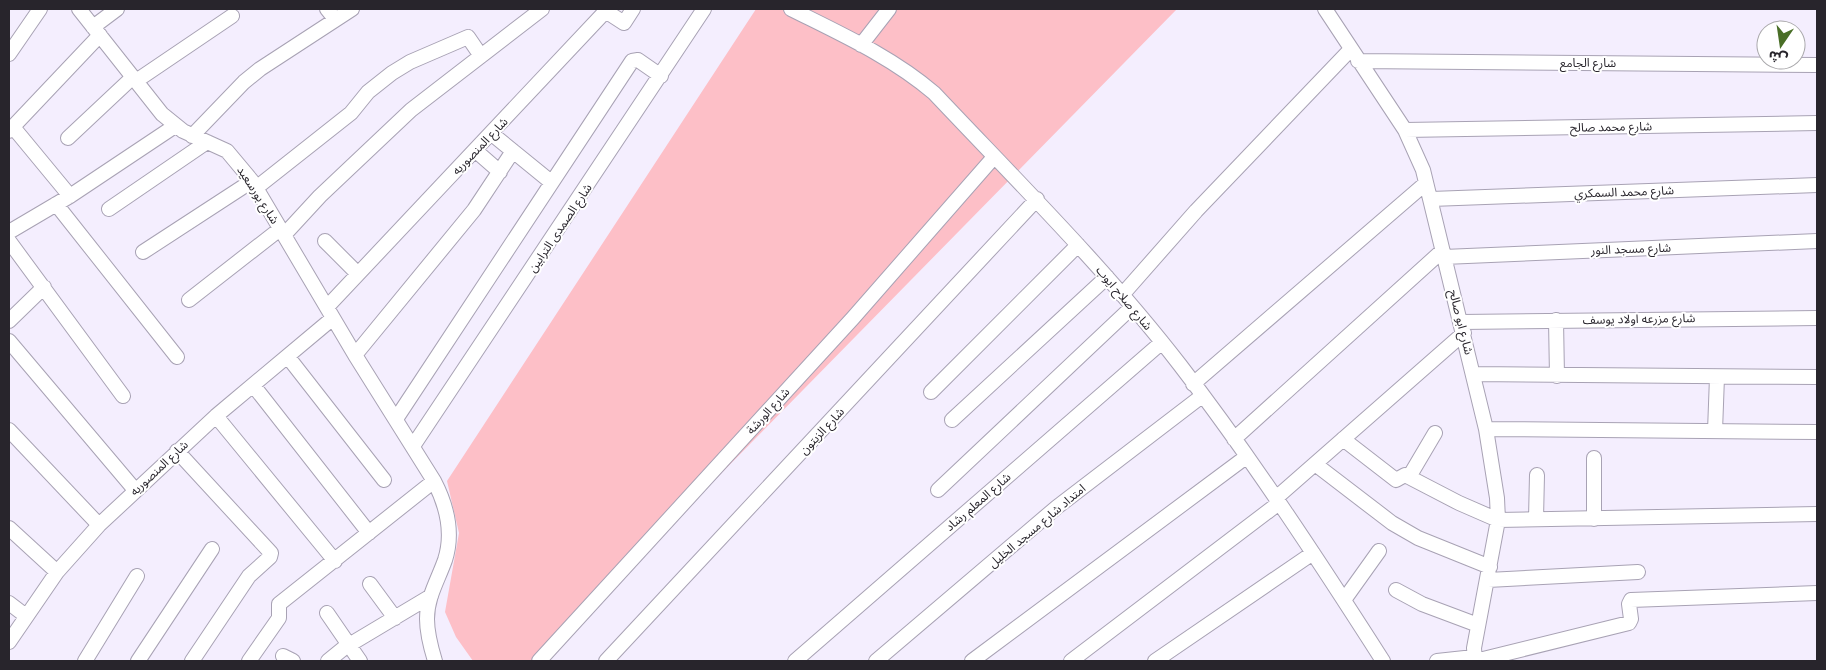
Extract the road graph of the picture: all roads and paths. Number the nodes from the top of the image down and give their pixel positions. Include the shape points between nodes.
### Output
1 (40, 9) edge
2 (79, 9) edge
3 (117, 9) edge
4 (352, 9) edge
5 (542, 9) edge
6 (634, 9) edge
7 (704, 9) edge
8 (791, 9) edge
9 (889, 9) edge
10 (1326, 9) edge
11 (331, 14) edge
12 (232, 16) dead end
13 (96, 31) junction
14 (862, 45) junction
15 (1350, 49) junction
16 (9, 54) edge
17 (481, 56) junction
18 (1358, 61) junction
19 (1817, 65) edge
20 (661, 76) junction
21 (135, 79) junction
22 (1817, 123) edge
23 (175, 126) junction
24 (11, 129) edge
25 (1405, 130) junction
26 (492, 134) junction
27 (192, 136) junction
28 (68, 138) dead end
29 (207, 142) junction
30 (476, 151) junction
31 (513, 152) junction
32 (994, 157) junction
33 (500, 172) junction
34 (551, 182) junction
35 (1426, 183) junction
36 (1817, 184) edge
37 (254, 185) junction
38 (70, 196) junction
39 (1037, 199) junction
40 (1431, 199) junction
41 (56, 204) junction
42 (108, 209) dead end
43 (9, 232) edge
44 (282, 232) junction
45 (9, 241) edge
46 (325, 241) dead end
47 (1817, 241) edge
48 (1078, 244) junction
49 (143, 252) dead end
50 (1443, 254) junction
51 (358, 274) junction
52 (1107, 277) junction
53 (44, 287) junction
54 (1122, 295) junction
55 (189, 300) dead end
56 (1132, 307) junction
57 (330, 312) junction
58 (1817, 318) edge
59 (1556, 320) junction
60 (9, 321) edge
61 (1462, 327) junction
62 (9, 341) edge
63 (1161, 342) junction
64 (355, 355) junction
65 (177, 357) dead end
66 (288, 357) junction
67 (1473, 374) junction
68 (1557, 376) junction
69 (1717, 377) junction
70 (1817, 377) edge
71 (1193, 384) junction
72 (254, 385) junction
73 (931, 392) dead end
74 (123, 396) dead end
75 (1202, 396) junction
76 (216, 416) junction
77 (396, 419) junction
78 (952, 420) dead end
79 (1486, 429) junction
80 (9, 430) edge
81 (1714, 431) junction
82 (1817, 432) edge
83 (1435, 433) dead end
84 (1234, 439) junction
85 (1343, 439) junction
86 (413, 446) junction
87 (177, 451) junction
88 (1246, 457) junction
89 (1594, 458) dead end
90 (1314, 464) junction
91 (1537, 475) dead end
92 (1409, 478) junction
93 (384, 480) dead end
94 (434, 481) junction
95 (135, 490) junction
96 (938, 490) dead end
97 (1278, 501) junction
98 (1817, 514) edge
99 (1536, 519) junction
100 (1594, 519) junction
101 (1498, 520) junction
102 (99, 525) junction
103 (9, 528) edge
104 (369, 533) junction
105 (212, 549) dead end
106 (1379, 551) dead end
107 (1313, 553) junction
108 (335, 561) junction
109 (57, 572) junction
110 (1638, 572) dead end
111 (1489, 573) junction
112 (137, 576) dead end
113 (370, 584) dead end
114 (1396, 590) dead end
115 (1817, 593) edge
116 (431, 596) junction
117 (1344, 600) junction
118 (9, 604) edge
119 (327, 613) dead end
120 (26, 616) junction
121 (395, 618) junction
122 (1478, 626) junction
123 (9, 642) edge
124 (349, 645) junction
125 (1475, 660) edge
126 (85, 661) edge
127 (138, 661) edge
128 (192, 661) edge
129 (249, 661) edge
130 (328, 661) edge
131 (360, 661) edge
132 (435, 661) edge
133 (539, 661) edge
134 (606, 661) edge
135 (795, 661) edge
136 (876, 661) edge
137 (972, 661) edge
138 (1071, 661) edge
139 (1155, 661) edge
140 (1383, 661) edge
141 (1437, 661) edge

1 - 16 street
2 - 13 street, شارع بورسعيد
3 - 13 street
4 - 11 street
5 - 17 street
6 - 26 street, شارع المنصوريه via 624,23 607,12 602,14
7 - 20 street, شارع الصمدى الترابين
8 - 14 street, شارع صلاح ايوب
9 - 14 street
10 - 15 street, شارع ابو صالح
11 - 27 street via 244,82
12 - 21 street
13 - 21 street, شارع بورسعيد
13 - 24 street
14 - 32 street, شارع صلاح ايوب via 911,74 934,93
15 - 18 street, شارع ابو صالح
15 - 54 street via 1221,183
17 - 37 street via 468,38 400,67 368,92 350,113
17 - 44 street via 405,116
18 - 19 street, شارع الجامع
18 - 25 street, شارع ابو صالح
20 - 34 street via 638,60 632,61
20 - 86 street, شارع الصمدى الترابين
21 - 23 street, شارع بورسعيد
21 - 28 street
22 - 25 street, شارع محمد صالح
23 - 27 street, شارع بورسعيد
23 - 38 street
24 - 38 street
25 - 35 street, شارع ابو صالح
26 - 30 street, شارع المنصوريه
26 - 31 street
27 - 29 street, شارع بورسعيد
29 - 37 street, شارع بورسعيد via 232,156
29 - 42 street
30 - 33 street
30 - 51 street, شارع المنصوريه
31 - 33 street
31 - 34 street
32 - 39 street, شارع صلاح ايوب
32 - 133 street, شارع الورشة via 846,325
33 - 64 street via 474,210
34 - 77 street
35 - 40 street, شارع ابو صالح
35 - 71 street
36 - 40 street, شارع محمد السمكري
37 - 44 street, شارع بورسعيد
37 - 49 street
38 - 41 street
39 - 48 street, شارع صلاح ايوب
39 - 134 street, شارع الزيتون
40 - 50 street, شارع ابو صالح
41 - 43 street
41 - 65 street
44 - 55 street
44 - 57 street, شارع بورسعيد
45 - 53 street
46 - 51 street
47 - 50 street, شارع مسجد النور
48 - 52 street, شارع صلاح ايوب
48 - 73 street
50 - 61 street, شارع ابو صالح
50 - 84 street
51 - 57 street, شارع المنصوريه
52 - 54 street, شارع صلاح ايوب
52 - 78 street
53 - 60 street
53 - 74 street
54 - 56 street, شارع صلاح ايوب
56 - 63 street, شارع صلاح ايوب
56 - 96 street
57 - 64 street, شارع بورسعيد
57 - 66 street, شارع المنصوريه
58 - 59 street, شارع مزرعه اولاد يوسف
59 - 61 street, شارع مزرعه اولاد يوسف
59 - 68 street
61 - 67 street, شارع ابو صالح
61 - 85 street
62 - 95 street
63 - 71 street, شارع صلاح ايوب
63 - 135 street, شارع المعلم رشاد
64 - 77 street, شارع بورسعيد
66 - 72 street, شارع المنصوريه
66 - 93 street
67 - 68 street
67 - 79 street, شارع ابو صالح
68 - 69 street
69 - 70 street
69 - 81 street
71 - 75 street, شارع صلاح ايوب
72 - 76 street, شارع المنصوريه
72 - 104 street
75 - 84 street, شارع صلاح ايوب
75 - 136 street, امتداد شارع مسجد الخليل via 1057,507
76 - 87 street, شارع المنصوريه
76 - 108 street
77 - 86 street, شارع بورسعيد
79 - 81 street
79 - 101 street, شارع ابو صالح
80 - 102 street
81 - 82 street
83 - 92 street
84 - 88 street, شارع صلاح ايوب
85 - 90 street
85 - 92 street via 1396,480 1404,475
86 - 94 street, شارع بورسعيد
87 - 95 street, شارع المنصوريه
87 - 128 street via 270,551 270,557 249,576
88 - 97 street, شارع صلاح ايوب
88 - 137 street
89 - 100 street
90 - 97 street
90 - 111 street via 1392,523
91 - 99 street
92 - 101 street
94 - 104 street
94 - 116 street, شارع بورسعيد via 442,497 449,529 444,561
95 - 102 street, شارع المنصوريه
97 - 107 street, شارع صلاح ايوب
97 - 138 street
98 - 100 street
99 - 100 street
99 - 101 street
101 - 111 street, شارع ابو صالح
102 - 109 street, شارع المنصوريه
103 - 109 street
104 - 108 street
105 - 127 street
106 - 117 street
107 - 117 street, شارع صلاح ايوب
107 - 139 street
108 - 129 street via 279,604 279,618
109 - 120 street, شارع المنصوريه
110 - 111 street
111 - 122 street, شارع ابو صالح
112 - 126 street
113 - 121 street
114 - 122 street
115 - 125 street via 1631,600 1632,619 1629,623
116 - 121 street
116 - 132 street, شارع بورسعيد via 427,619
117 - 140 street, شارع صلاح ايوب
118 - 120 street
119 - 124 street
120 - 123 street, شارع المنصوريه
121 - 124 street
122 - 125 street, شارع ابو صالح
124 - 130 street
124 - 131 street
125 - 141 street

